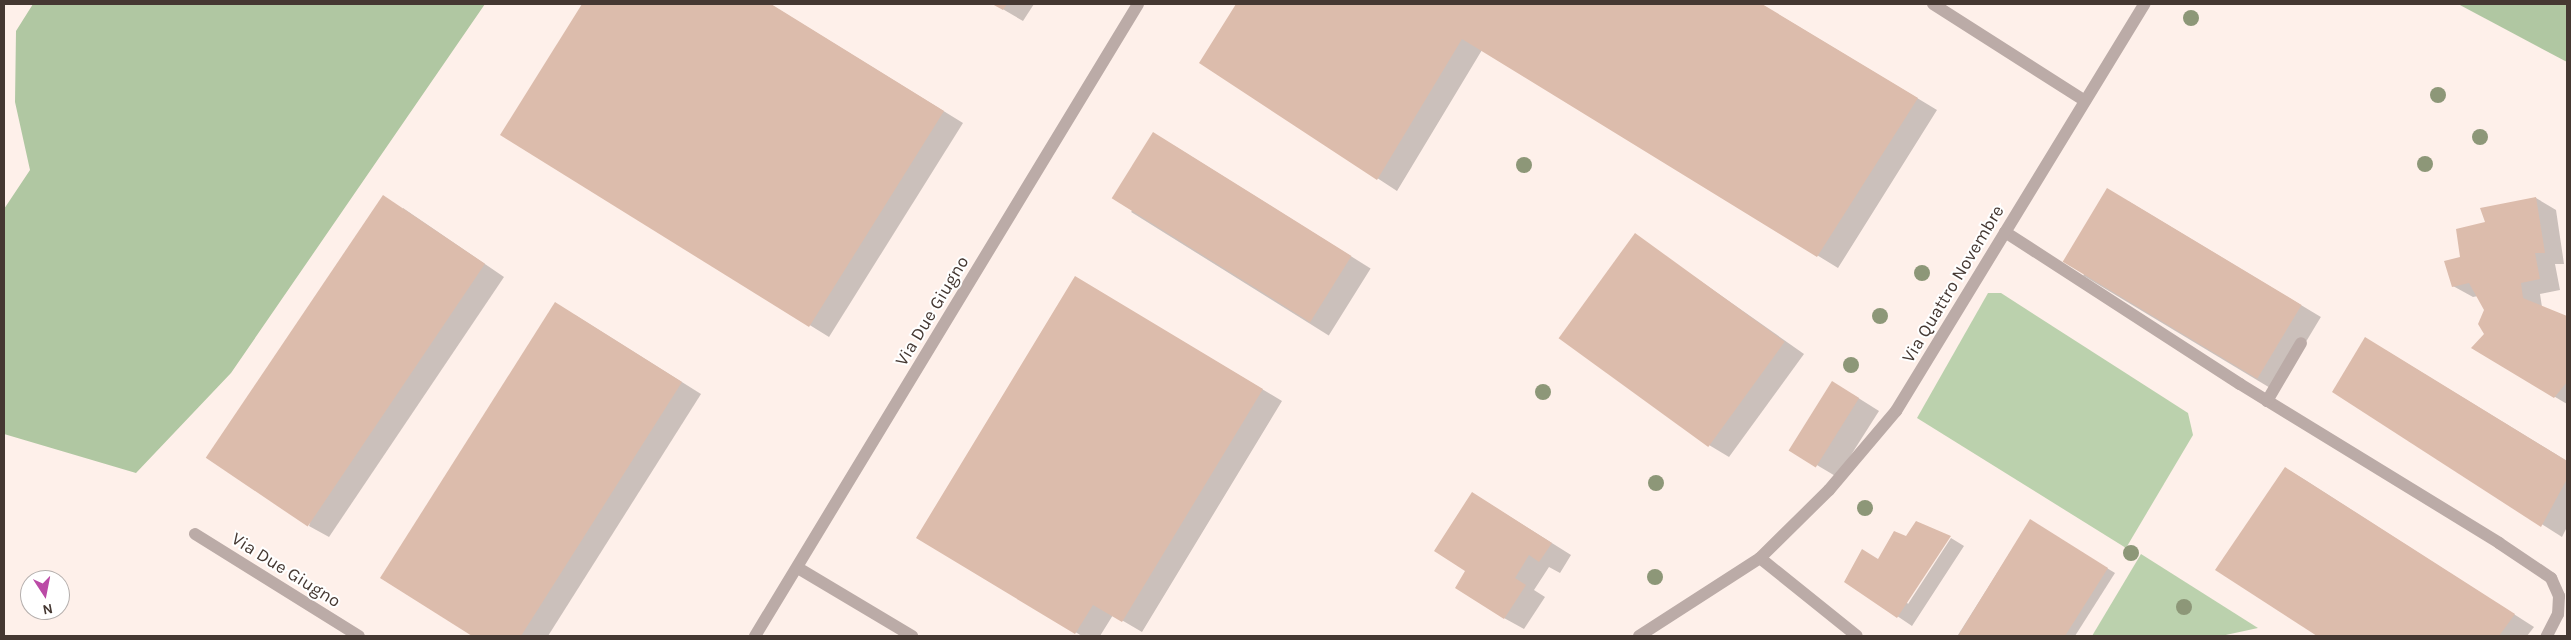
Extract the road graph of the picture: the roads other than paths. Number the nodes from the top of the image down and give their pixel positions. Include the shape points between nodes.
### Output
1 (1138, 4) edge
2 (1933, 4) edge
3 (2144, 4) edge
4 (2085, 101) junction
5 (2005, 232) junction
6 (2301, 343) dead end
7 (2267, 401) junction
8 (195, 534) dead end
9 (1760, 558) junction
10 (798, 568) junction
11 (359, 636) edge
12 (755, 636) edge
13 (912, 636) edge
14 (1639, 636) edge
15 (1857, 636) edge
16 (2547, 636) edge

1 - 10 street, Via Due Giugno
2 - 4 street
3 - 4 street, Via Quattro Novembre
4 - 5 street, Via Quattro Novembre
5 - 7 street
5 - 9 street, Via Quattro Novembre via 1896,411 1829,490
6 - 7 street
7 - 16 street via 2499,542 2551,578 2559,596 2558,614
8 - 11 street, Via Due Giugno
9 - 14 street, Via Quattro Novembre
9 - 15 street
10 - 12 street, Via Due Giugno
10 - 13 street

